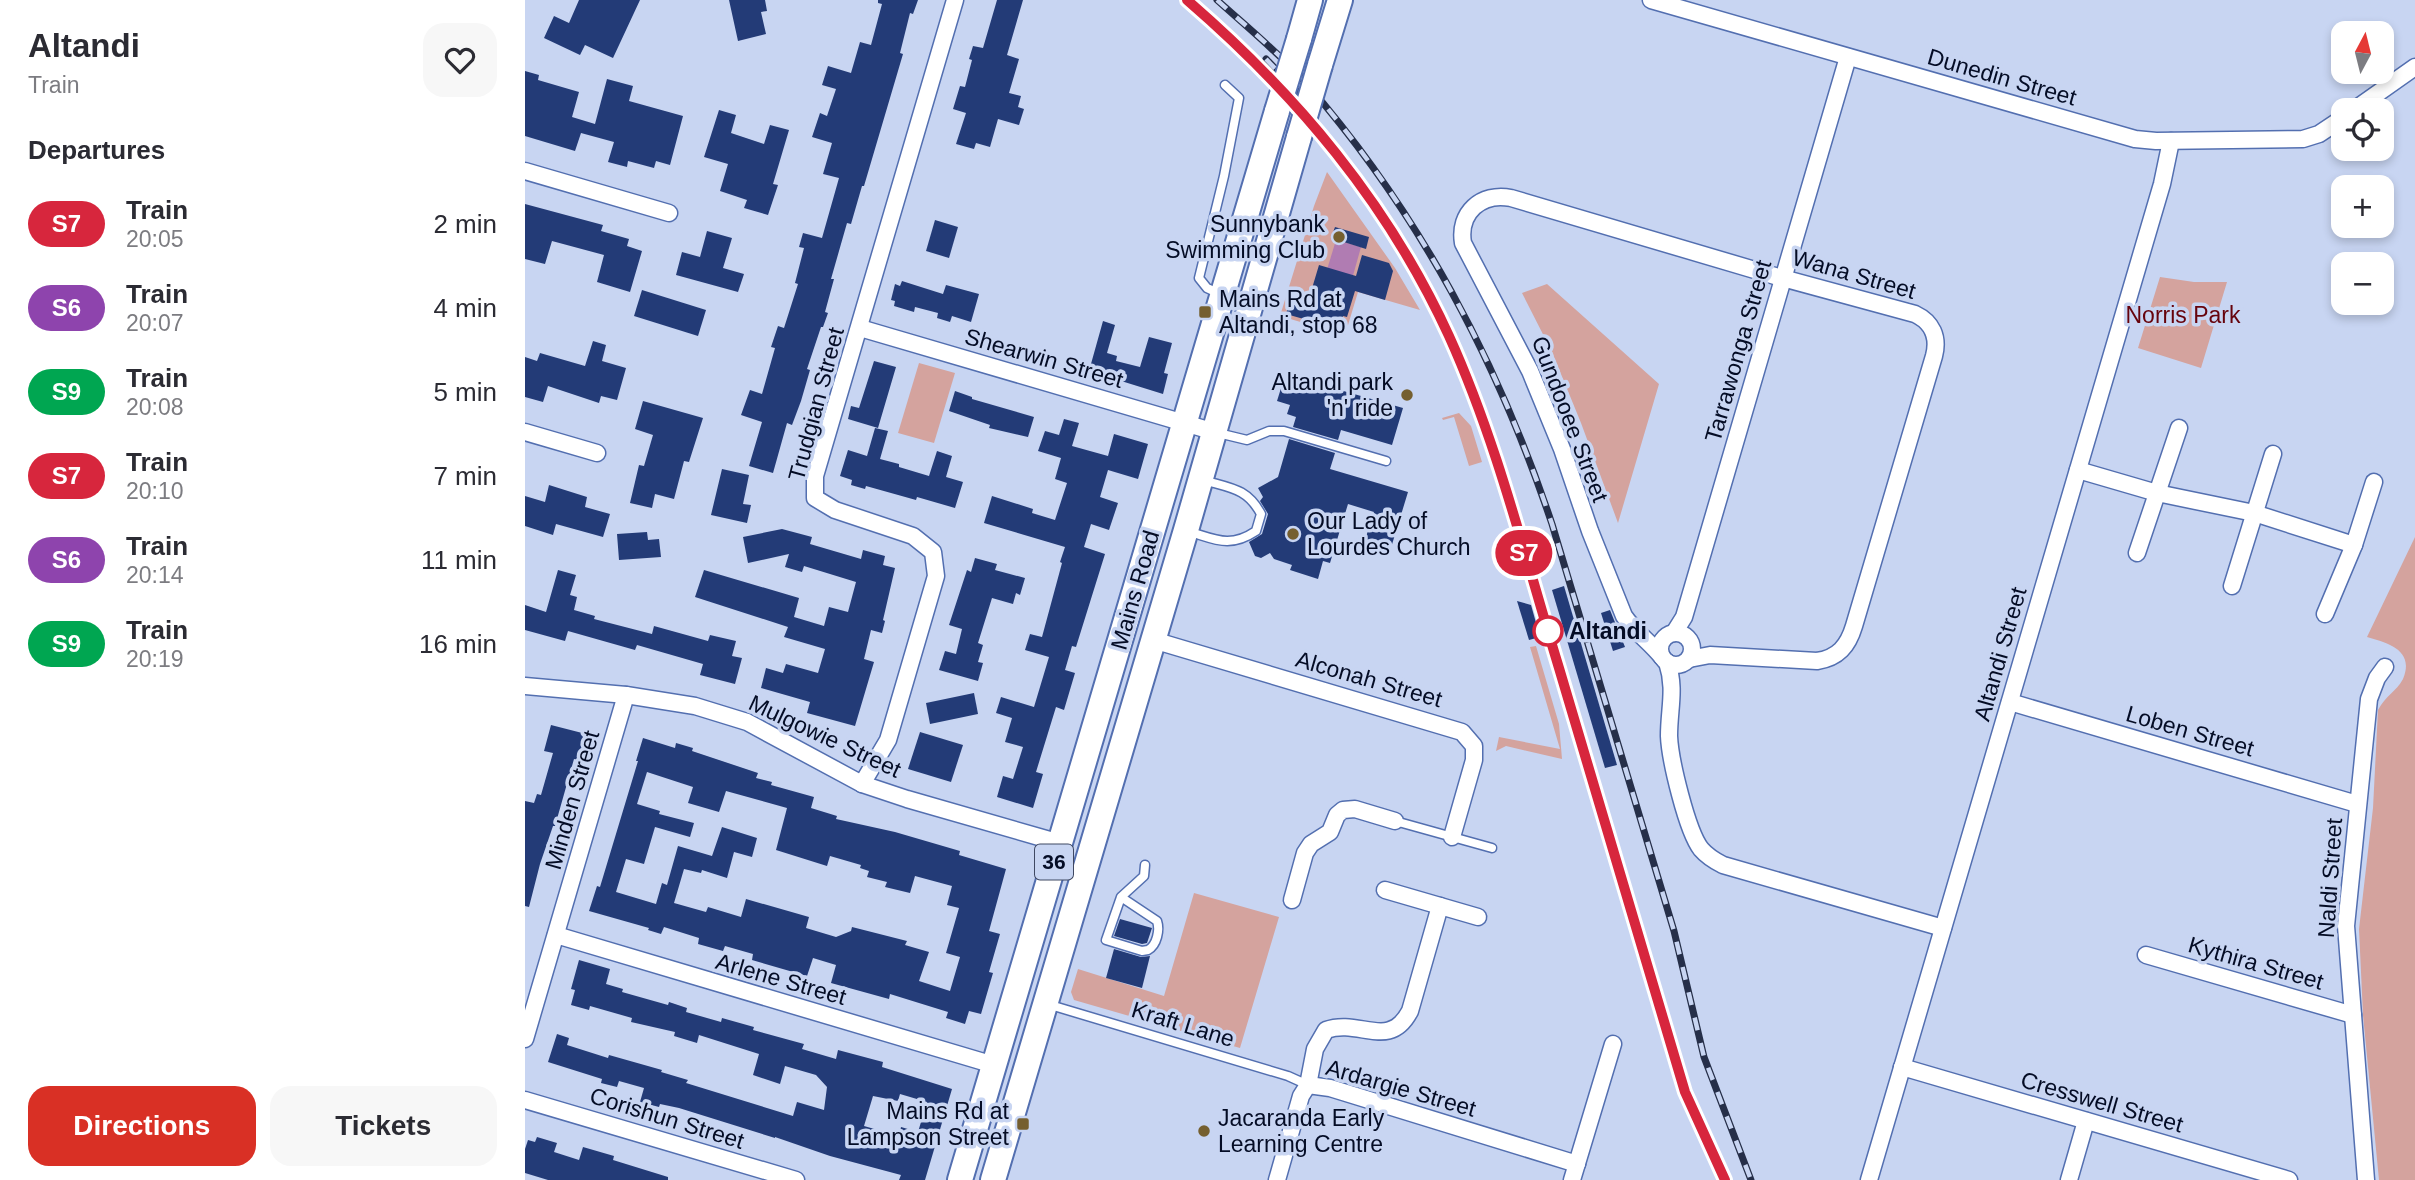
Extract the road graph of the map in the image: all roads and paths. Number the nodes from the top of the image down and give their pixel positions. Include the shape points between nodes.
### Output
1 (955, 0) edge
2 (1310, 0) edge
3 (1340, 0) edge
4 (1651, 0) edge
5 (1848, 57) junction
6 (2415, 67) edge
7 (1225, 85) dead end
8 (2371, 98) edge
9 (2331, 126) edge
10 (2171, 141) junction
11 (525, 171) edge
12 (1469, 211) joint
13 (669, 214) dead end
14 (1783, 277) junction
15 (1223, 295) junction
16 (860, 328) junction
17 (1184, 423) junction
18 (2179, 428) dead end
19 (525, 432) edge
20 (1215, 432) junction
21 (597, 453) dead end
22 (2273, 454) dead end
23 (1386, 461) dead end
24 (2078, 470) junction
25 (1201, 479) junction
26 (2374, 482) dead end
27 (2157, 492) junction
28 (2254, 513) junction
29 (1186, 530) junction
30 (2354, 545) junction
31 (2137, 553) dead end
32 (2232, 586) dead end
33 (2325, 614) dead end
34 (1153, 640) junction
35 (1677, 645) junction
36 (1665, 659) junction
37 (2385, 667) dead end
38 (1672, 680) junction
39 (525, 686) edge
40 (626, 695) junction
41 (2010, 702) junction
42 (862, 784) junction
43 (2357, 804) junction
44 (1395, 821) joint
45 (1452, 837) junction
46 (1060, 843) junction
47 (1492, 848) dead end
48 (1145, 865) dead end
49 (1385, 890) dead end
50 (1121, 897) junction
51 (1292, 900) dead end
52 (1440, 906) junction
53 (1478, 916) dead end
54 (1943, 928) junction
55 (556, 934) junction
56 (2146, 955) dead end
57 (1045, 1003) junction
58 (2353, 1015) junction
59 (525, 1039) edge
60 (1613, 1044) dead end
61 (993, 1065) junction
62 (1902, 1067) junction
63 (1308, 1085) junction
64 (525, 1100) edge
65 (2086, 1121) junction
66 (1575, 1172) edge
67 (747, 1173) edge
68 (796, 1180) edge
69 (960, 1180) edge
70 (993, 1180) edge
71 (1277, 1180) edge
72 (1869, 1180) edge
73 (2069, 1180) edge
74 (2289, 1180) edge
75 (2366, 1180) edge

1 - 16 street, Trudgian Street
2 - 15 main road, Mains Road / 36, bridge
3 - 20 main road, Mains Road / 36, bridge
4 - 5 street, Dunedin Street
5 - 10 street, Dunedin Street via 2135,139
5 - 14 street, Tarrawonga Street
6 - 8 street
7 - 15 lane via 1239,99 1199,278 1207,288
9 - 10 street, Dunedin Street via 2303,139
10 - 24 street, Altandi Street
11 - 13 street
12 - 14 street, Wana Street via 1484,199 1502,196
12 - 35 street, Gundooee Street via 1462,227 1466,251 1530,371 1624,616 1637,633
14 - 35 street, Tarrawonga Street
14 - 35 street, Wana Street via 1920,317 1934,331 1936,350 1846,646 1817,661 1710,655
15 - 17 main road, Mains Road / 36
16 - 17 street, Shearwin Street
16 - 42 street, Trudgian Street via 815,476 815,498 835,510 913,536 933,552 936,576 887,740
17 - 20 street, Shearwin Street
17 - 46 main road, Mains Road / 36
18 - 27 street
19 - 21 street
20 - 23 lane via 1247,440 1269,431 1284,431
20 - 25 main road, Mains Road / 36
22 - 28 street
24 - 27 street
24 - 41 street, Altandi Street
25 - 29 main road, Mains Road / 36
25 - 29 lane via 1244,492 1261,514 1256,531 1237,542
26 - 30 street
27 - 28 street
27 - 31 street
28 - 30 street
28 - 32 street
29 - 34 main road, Mains Road / 36
30 - 33 street
34 - 45 street, Alconah Street via 1462,732 1473,746 1474,760
34 - 57 main road, Mains Road / 36
35 - 36 street, Gundooee Street
35 - 36 street via 1672,664
35 - 38 street
36 - 38 street, Gundooee Street
37 - 43 street, Naldi Street via 2369,699
38 - 54 street, Gundooee Street via 1672,759 1692,832 1709,857 1723,865
39 - 40 street, Mulgowie Street
40 - 42 street, Mulgowie Street via 695,706 747,722
40 - 55 street, Minden Street
41 - 43 street, Loben Street
41 - 54 street, Altandi Street
42 - 46 street, Mulgowie Street
43 - 58 street, Naldi Street via 2346,926
44 - 45 lane
44 - 51 street via 1343,810 1330,832 1305,853
45 - 47 lane
46 - 61 main road, Mains Road / 36
48 - 50 lane via 1144,876
49 - 52 street
50 - 50 lane via 1157,921 1156,942 1148,950 1106,940
52 - 53 street
52 - 63 street via 1404,1023 1392,1031 1339,1025 1326,1030 1315,1049
54 - 62 street, Altandi Street
55 - 59 street, Minden Street
55 - 61 street, Arlene Street
56 - 58 street, Kythira Street
57 - 63 lane, Kraft Lane
57 - 70 main road, Mains Road / 36
58 - 75 street, Naldi Street
60 - 66 street
61 - 69 main road, Mains Road / 36
62 - 65 street, Cresswell Street
62 - 72 street, Altandi Street
63 - 66 street, Ardargie Street via 1330,1088
63 - 71 street, Ardargie Street
64 - 67 street, Corishun Street
65 - 73 street
65 - 74 street, Cresswell Street
67 - 68 street, Corishun Street

